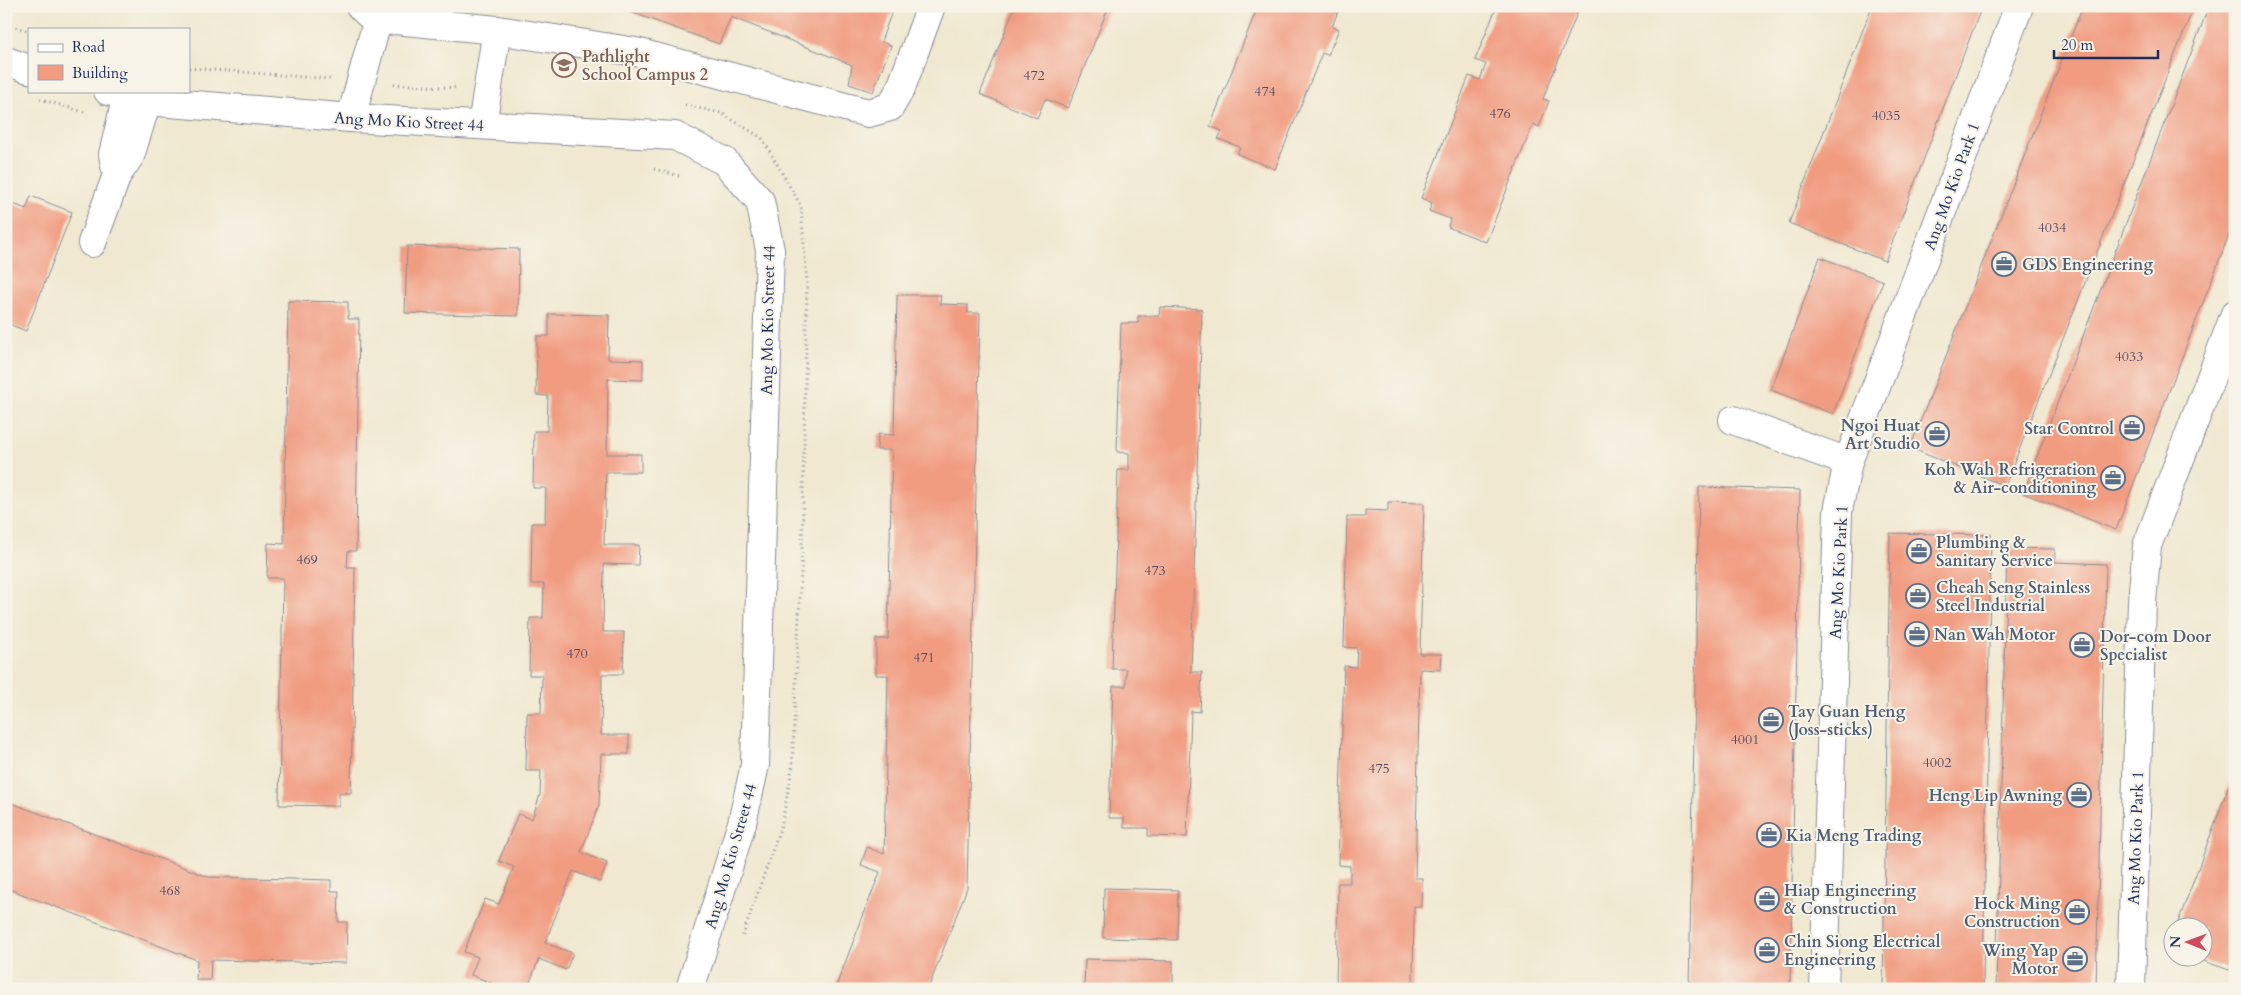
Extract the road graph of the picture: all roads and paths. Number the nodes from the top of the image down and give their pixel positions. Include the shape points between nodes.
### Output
1 (931, 6) edge
2 (2019, 6) edge
3 (368, 14) edge
4 (6, 24) edge
5 (28, 30) edge
6 (497, 30) junction
7 (6, 61) edge
8 (190, 68) edge
9 (28, 69) edge
10 (361, 81) junction
11 (488, 91) junction
12 (35, 98) dead end
13 (126, 103) edge
14 (677, 104) dead end
15 (351, 118) junction
16 (482, 125) junction
17 (649, 167) dead end
18 (685, 178) dead end
19 (92, 243) dead end
20 (2235, 314) edge
21 (1733, 420) dead end
22 (1848, 462) junction
23 (740, 943) dead end
24 (690, 989) edge
25 (1824, 989) edge
26 (2131, 989) edge

1 - 6 street via 901,88 890,107 868,113 636,52
2 - 22 street, Ang Mo Kio Park 1
3 - 6 street via 395,20
3 - 10 street
4 - 5 path
6 - 11 street
7 - 9 street
8 - 10 path
10 - 11 path
10 - 15 street
11 - 16 street
12 - 13 path
13 - 15 street, Ang Mo Kio Street 44
13 - 19 street via 130,156 117,175
14 - 23 path via 695,105 721,113 762,138 801,206 802,215 807,282 802,540 792,769 782,824
15 - 16 street, Ang Mo Kio Street 44
16 - 24 street, Ang Mo Kio Street 44 via 674,136 724,161 760,201 770,250 755,765 742,823
17 - 18 path
20 - 26 street, Ang Mo Kio Park 1 via 2147,546 2142,601
21 - 22 street
22 - 25 street, Ang Mo Kio Park 1 via 1838,512

